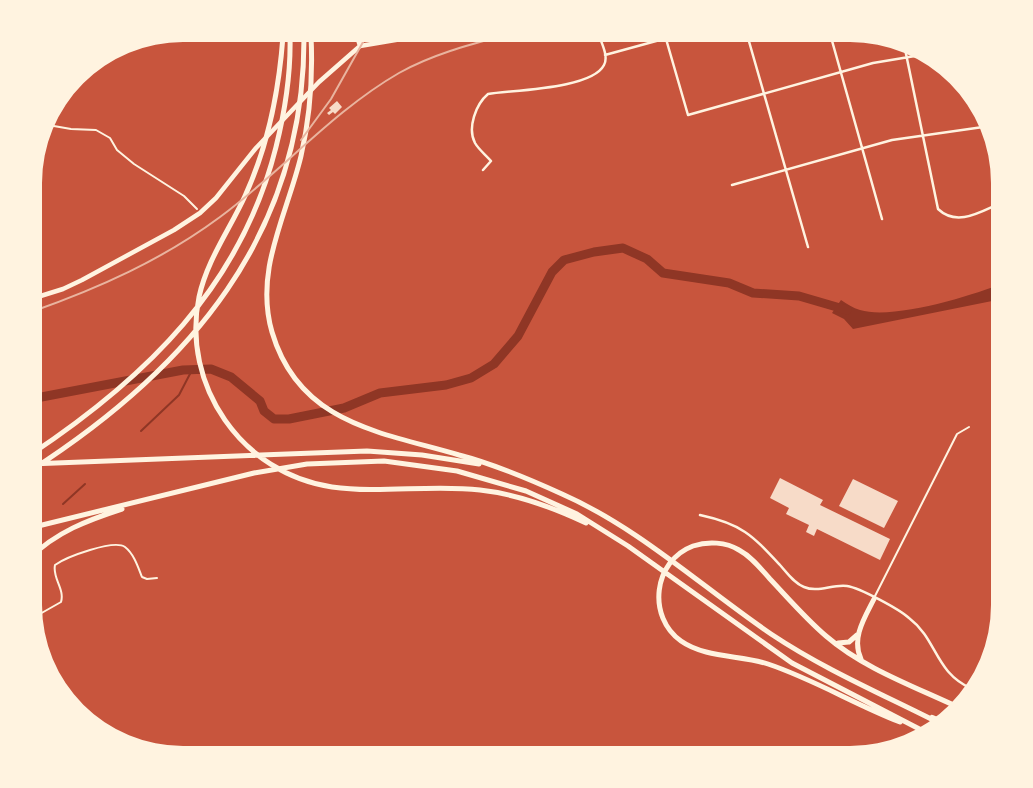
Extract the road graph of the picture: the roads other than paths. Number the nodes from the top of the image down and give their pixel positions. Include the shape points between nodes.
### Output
1 (282, 42) edge
2 (290, 42) edge
3 (304, 42) edge
4 (311, 42) edge
5 (359, 42) edge
6 (362, 42) edge
7 (383, 42) edge
8 (601, 42) edge
9 (652, 42) edge
10 (667, 42) edge
11 (749, 42) edge
12 (832, 42) edge
13 (360, 46) junction
14 (906, 54) edge
15 (605, 55) junction
16 (911, 56) edge
17 (907, 57) junction
18 (841, 72) junction
19 (764, 93) junction
20 (979, 128) edge
21 (924, 134) junction
22 (862, 148) junction
23 (484, 170) dead end
24 (786, 170) junction
25 (732, 185) dead end
26 (991, 207) edge
27 (882, 219) dead end
28 (808, 247) dead end
29 (42, 296) edge
30 (970, 426) dead end
31 (42, 447) edge
32 (42, 463) edge
33 (42, 463) edge
34 (489, 466) junction
35 (165, 495) junction
36 (700, 515) dead end
37 (42, 524) edge
38 (611, 535) junction
39 (42, 548) edge
40 (157, 578) dead end
41 (874, 598) junction
42 (42, 613) edge
43 (859, 633) junction
44 (831, 640) junction
45 (863, 662) junction
46 (966, 686) edge
47 (951, 704) edge
48 (933, 719) edge
49 (917, 728) edge
50 (916, 729) edge

1 - 38 highway via 277,86 256,171 203,282 197,309 200,366 223,419 255,453 298,478 342,488 496,492 536,502
2 - 31 highway via 288,78 272,163 245,232 204,300 160,352 92,412
3 - 32 highway via 292,140 269,214 231,286 172,360 122,406
4 - 34 highway via 305,135 269,263 267,303 277,347 295,378 320,404 343,419
5 - 13 main road
6 - 13 street
7 - 13 main road
8 - 15 street
9 - 15 street
10 - 19 street via 688,115
11 - 19 street
12 - 18 street
13 - 29 main road via 256,148 200,213 82,280
14 - 17 street
15 - 23 street via 600,70 559,88 488,94 480,100 473,140 491,161
16 - 17 street
17 - 18 street
17 - 21 street
18 - 19 street
18 - 22 street
19 - 24 street
20 - 21 street
21 - 22 street
21 - 26 street via 941,212 966,218
22 - 24 street
22 - 27 street
24 - 25 street
24 - 28 street
30 - 41 lane via 957,434
33 - 34 highway via 367,451 422,454
34 - 48 highway via 600,513 784,642
35 - 37 highway
35 - 38 highway via 307,464 403,463 510,485 559,505
35 - 39 highway via 80,524
36 - 41 street via 746,531 802,586 850,587
38 - 49 highway via 792,663
40 - 42 lane via 142,577 132,554 110,544 55,565 63,597
41 - 43 highway
41 - 46 street via 913,621 947,672
43 - 44 highway via 846,643
43 - 45 highway via 857,650
44 - 45 highway
44 - 50 highway via 745,553 722,543 700,544 681,552 659,586 663,620 691,647 768,664
45 - 47 highway

